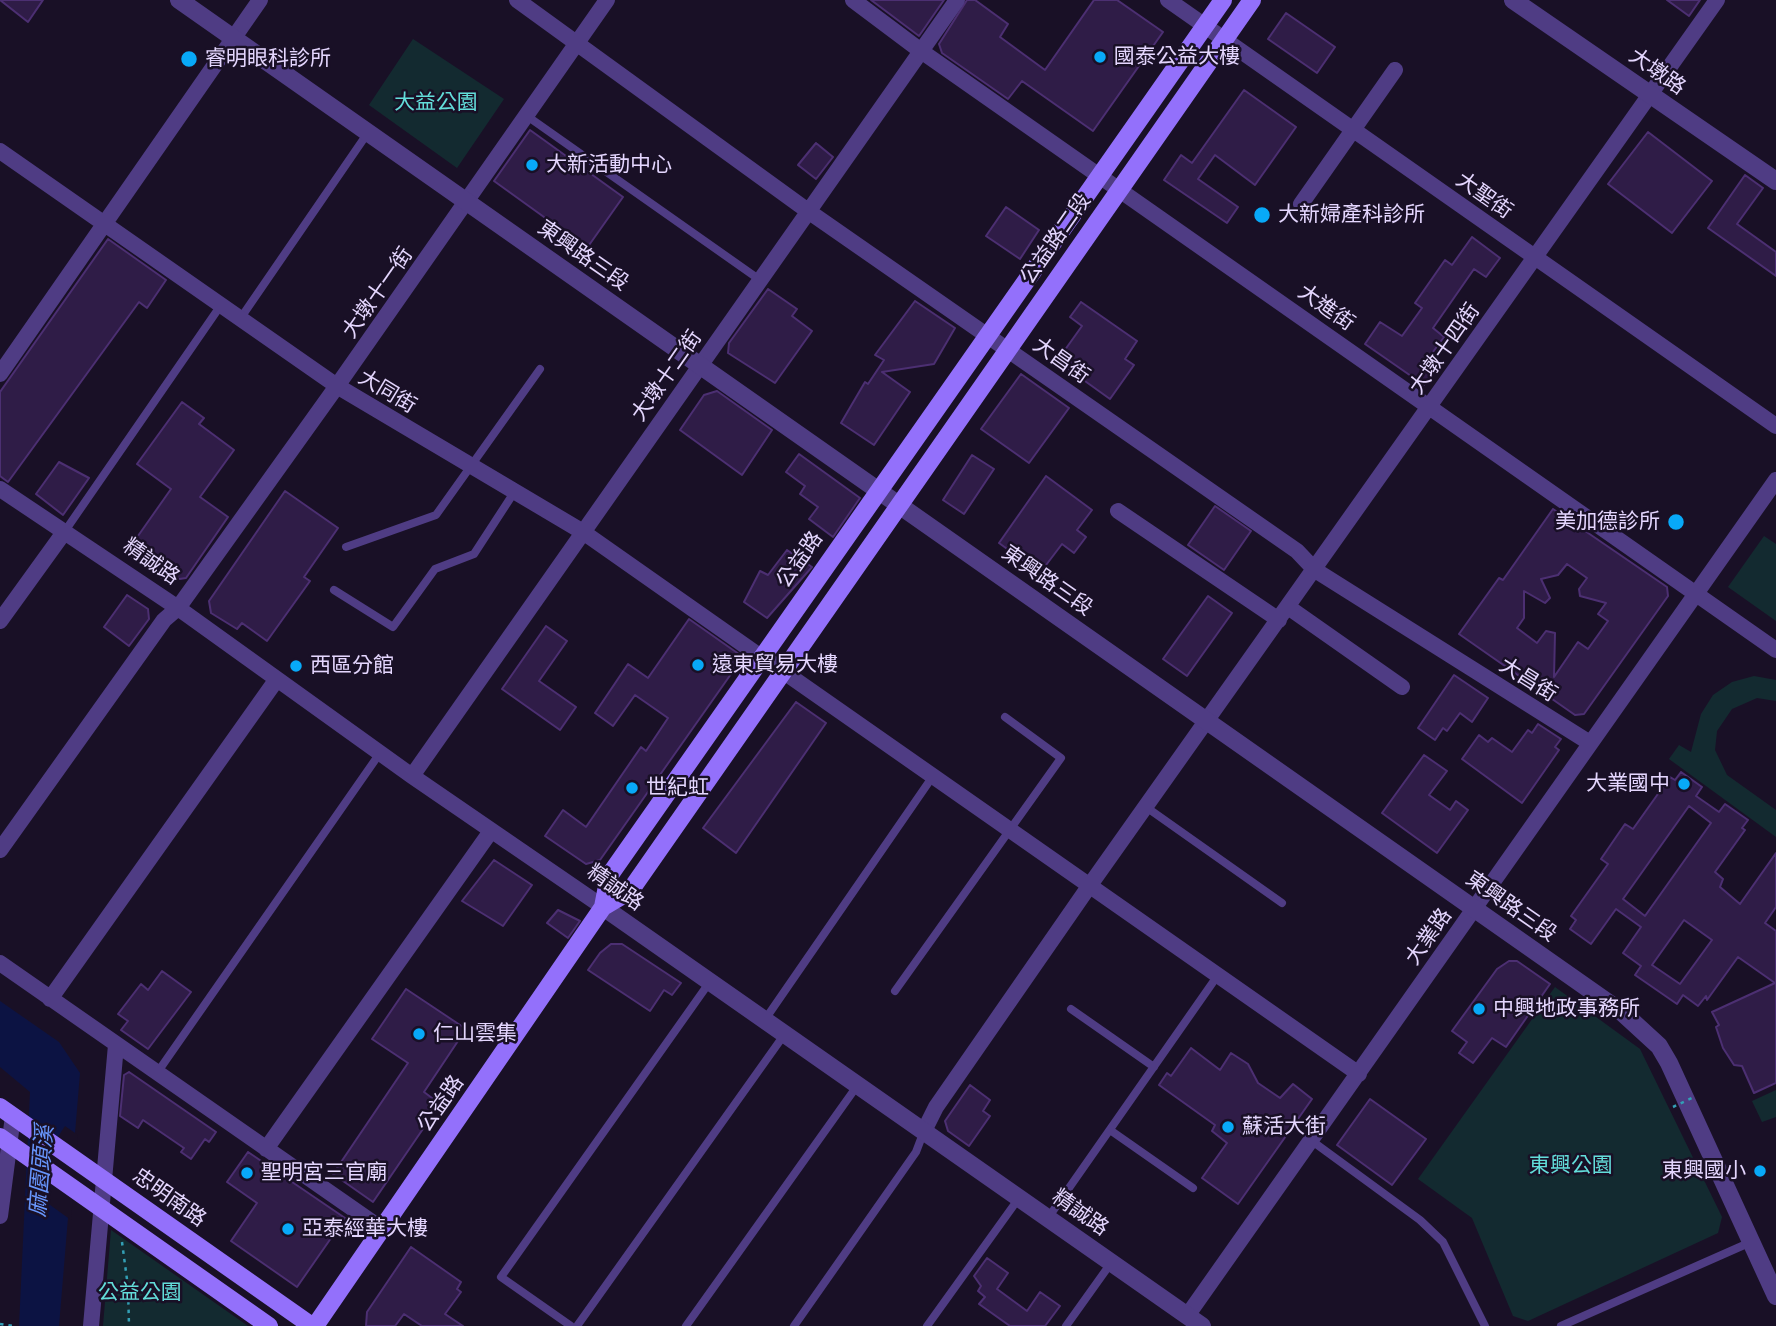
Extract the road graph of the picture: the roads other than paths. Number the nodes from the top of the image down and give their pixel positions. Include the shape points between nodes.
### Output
1 (179, 0) edge
2 (260, 0) edge
3 (517, 0) edge
4 (607, 0) edge
5 (853, 0) edge
6 (957, 0) edge
7 (1168, 0) edge
8 (1223, 0) edge
9 (1252, 0) edge
10 (1513, 0) edge
11 (1717, 0) edge
12 (1205, 26) junction
13 (233, 38) junction
14 (1224, 39) junction
15 (577, 44) junction
16 (921, 51) junction
17 (1395, 70) dead end
18 (1650, 94) junction
19 (527, 116) junction
20 (1353, 130) junction
21 (368, 133) junction
22 (0, 151) edge
23 (1100, 176) junction
24 (1776, 181) edge
25 (1118, 189) junction
26 (468, 203) junction
27 (1301, 204) dead end
28 (808, 211) junction
29 (106, 225) junction
30 (1535, 257) junction
31 (760, 280) junction
32 (221, 305) junction
33 (240, 319) junction
34 (988, 336) junction
35 (1007, 349) junction
36 (700, 366) junction
37 (540, 369) dead end
38 (0, 374) edge
39 (337, 386) junction
40 (1430, 406) junction
41 (1776, 426) edge
42 (471, 465) junction
43 (1776, 480) edge
44 (0, 489) edge
45 (877, 490) junction
46 (515, 491) junction
47 (899, 505) junction
48 (1118, 511) dead end
49 (65, 531) junction
50 (583, 532) junction
51 (346, 547) dead end
52 (1315, 570) junction
53 (334, 590) dead end
54 (1695, 593) junction
55 (177, 608) junction
56 (1283, 614) junction
57 (0, 621) edge
58 (1776, 650) edge
59 (761, 657) junction
60 (784, 672) junction
61 (277, 679) junction
62 (1402, 687) dead end
63 (1005, 717) dead end
64 (1207, 722) junction
65 (1590, 743) junction
66 (380, 753) junction
67 (934, 774) junction
68 (412, 776) junction
69 (1146, 807) junction
70 (1010, 829) junction
71 (491, 831) junction
72 (0, 850) edge
73 (1090, 885) junction
74 (1282, 903) dead end
75 (603, 907) junction
76 (1474, 909) junction
77 (0, 963) edge
78 (1218, 975) junction
79 (709, 984) junction
80 (895, 990) dead end
81 (50, 999) junction
82 (1071, 1009) dead end
83 (764, 1021) junction
84 (784, 1035) junction
85 (116, 1045) junction
86 (1154, 1067) junction
87 (157, 1073) junction
88 (1359, 1074) junction
89 (857, 1086) junction
90 (10, 1115) edge
91 (1110, 1130) junction
92 (924, 1131) junction
93 (1312, 1140) junction
94 (9, 1143) edge
95 (266, 1149) junction
96 (105, 1181) junction
97 (1193, 1188) dead end
98 (1019, 1198) junction
99 (103, 1208) junction
100 (0, 1216) edge
101 (1048, 1218) junction
102 (382, 1229) junction
103 (1751, 1242) junction
104 (1111, 1263) junction
105 (1776, 1296) edge
106 (1198, 1323) edge
107 (92, 1326) edge
108 (269, 1326) edge
109 (314, 1326) edge
110 (571, 1326) edge
111 (578, 1326) edge
112 (686, 1326) edge
113 (794, 1326) edge
114 (927, 1326) edge
115 (1066, 1326) edge
116 (1485, 1326) edge
117 (1561, 1326) edge

1 - 13 street, 東興路三段
2 - 13 street
3 - 15 street, 大昌街
4 - 15 street, 大墩十一街
5 - 16 street, 大進街
6 - 16 street, 大墩十二街
7 - 12 street, 大聖街
8 - 12 main road, 公益路二段
9 - 14 main road, 公益路二段
10 - 18 street, 大墩路
11 - 18 street, 大墩十四街
12 - 14 street, 大聖街
12 - 23 main road, 公益路二段
13 - 21 street, 東興路三段
13 - 29 street
14 - 20 street, 大聖街
14 - 25 main road, 公益路二段
15 - 19 street, 大墩十一街
15 - 28 street, 大昌街
16 - 23 street, 大進街
16 - 28 street, 大墩十二街
17 - 20 street
18 - 24 street, 大墩路
18 - 30 street, 大墩十四街
19 - 26 street, 大墩十一街
19 - 31 lane
20 - 27 street
20 - 30 street, 大聖街
21 - 26 street, 東興路三段
21 - 33 lane
22 - 29 street, 大同街
23 - 25 street, 大進街
23 - 34 main road, 公益路二段
25 - 35 main road, 公益路二段
25 - 40 street, 大進街
26 - 36 street, 東興路三段
26 - 39 street, 大墩十一街
28 - 31 street, 大墩十二街
28 - 34 street, 大昌街
29 - 32 street, 大同街
29 - 38 street
30 - 40 street, 大墩十四街
30 - 41 street, 大聖街
31 - 36 street, 大墩十二街
32 - 33 street, 大同街
32 - 49 lane
33 - 39 street, 大同街
34 - 35 street, 大昌街
34 - 45 main road, 公益路二段
35 - 47 main road, 公益路二段
35 - 52 street, 大昌街 via 1297,551
36 - 45 street, 東興路三段
36 - 50 street, 大墩十二街
37 - 42 lane
39 - 42 street, 大同街
39 - 55 street, 大墩十一街
40 - 52 street, 大墩十四街
40 - 54 street, 大進街
42 - 46 street, 大同街
42 - 51 lane via 436,515
43 - 54 street, 大業路
44 - 49 street, 精誠路
45 - 47 street, 東興路三段
45 - 59 main road, 公益路
46 - 50 street, 大同街
46 - 53 lane via 474,554 435,569 393,628
47 - 60 main road, 公益路
47 - 64 street, 東興路三段
48 - 56 street
49 - 55 street, 精誠路
49 - 57 street
50 - 59 street, 大同街
50 - 68 street, 大墩十二街
52 - 56 street, 大墩十四街
52 - 65 street, 大昌街
54 - 58 street, 大進街
54 - 65 street, 大業路
55 - 61 street, 精誠路
55 - 72 street, 大墩十一街
56 - 62 street
56 - 64 street, 大墩十四街
59 - 60 street
59 - 75 main road, 公益路 via 609,876
60 - 67 street
60 - 75 main road, 公益路 via 630,891
61 - 66 street, 精誠路
61 - 81 street
63 - 70 lane via 1061,758
64 - 69 street, 大墩十四街
64 - 76 street, 東興路三段
65 - 76 street, 大業路
66 - 68 street, 精誠路
66 - 87 lane
67 - 70 street
67 - 83 lane
68 - 71 street, 精誠路
69 - 73 street, 大墩十四街
69 - 74 lane
70 - 73 street
70 - 80 lane
71 - 75 street, 精誠路
71 - 95 street
73 - 78 street
73 - 92 street, 大墩十四街
75 - 79 street, 精誠路
75 - 102 main road, 公益路
76 - 88 street, 大業路
76 - 103 street, 東興路三段 via 1623,1013 1659,1046
77 - 81 street
78 - 86 lane
78 - 88 street
79 - 83 street, 精誠路
79 - 110 lane via 501,1277
81 - 85 street
82 - 86 lane
83 - 84 street, 精誠路
84 - 89 street, 精誠路
84 - 111 lane
85 - 87 street
85 - 96 street
86 - 91 lane
87 - 95 street
88 - 93 street, 大業路
89 - 92 street, 精誠路
89 - 112 lane
90 - 94 street
90 - 96 main road, 忠明南路
91 - 97 lane
91 - 101 lane
92 - 98 street, 精誠路
92 - 113 lane via 916,1152
93 - 106 street, 大業路
93 - 116 lane via 1443,1242
94 - 99 main road
94 - 100 street
95 - 102 street
96 - 99 street
96 - 109 main road, 忠明南路
98 - 101 street, 精誠路
98 - 114 lane
99 - 107 street
99 - 108 main road
101 - 104 street, 精誠路
102 - 109 main road, 公益路
103 - 105 street, 東興路三段
103 - 117 lane
104 - 106 street, 精誠路
104 - 115 lane

